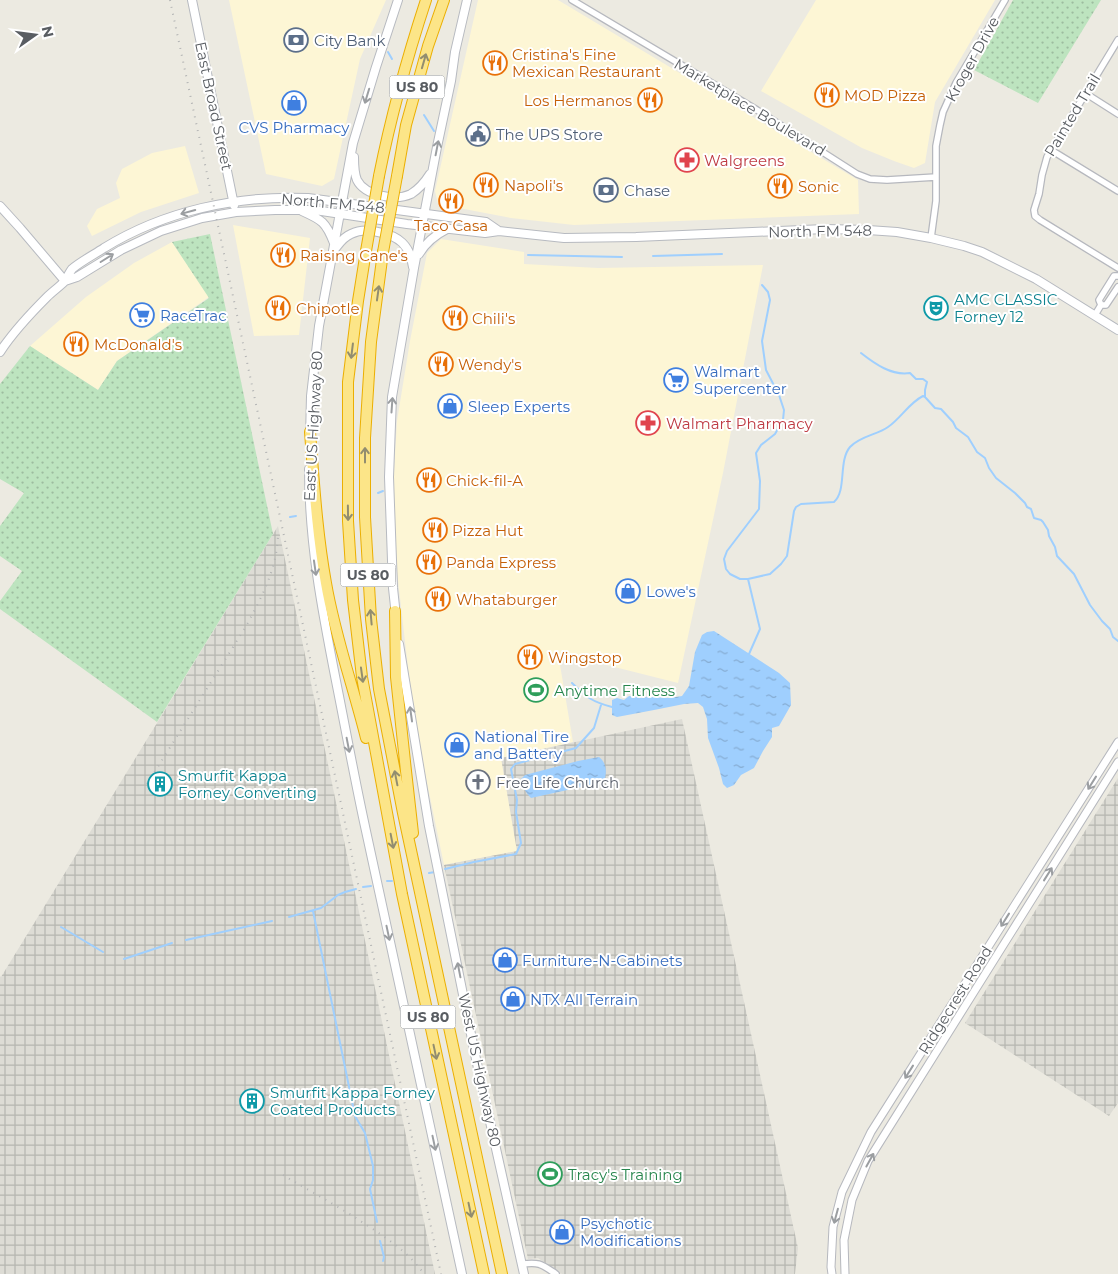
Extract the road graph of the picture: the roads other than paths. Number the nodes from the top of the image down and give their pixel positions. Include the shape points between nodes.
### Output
1 (192, 0) edge
2 (398, 0) edge
3 (426, 0) edge
4 (444, 0) edge
5 (467, 0) edge
6 (572, 0) edge
7 (1005, 0) edge
8 (1118, 40) edge
9 (1085, 93) junction
10 (1118, 114) edge
11 (353, 143) junction
12 (1051, 150) junction
13 (432, 171) junction
14 (936, 177) junction
15 (1118, 191) edge
16 (234, 202) junction
17 (342, 202) junction
18 (0, 206) edge
19 (298, 209) junction
20 (236, 212) junction
21 (425, 213) junction
22 (340, 214) junction
23 (422, 226) junction
24 (448, 229) junction
25 (499, 231) junction
26 (931, 238) junction
27 (334, 243) junction
28 (333, 252) junction
29 (416, 260) junction
30 (1118, 268) edge
31 (413, 274) junction
32 (1118, 276) edge
33 (65, 281) junction
34 (1118, 287) edge
35 (1101, 306) junction
36 (1095, 315) junction
37 (1118, 330) edge
38 (0, 352) edge
39 (310, 432) junction
40 (395, 611) junction
41 (1118, 742) edge
42 (376, 759) junction
43 (1118, 762) edge
44 (421, 894) junction
45 (522, 1264) junction
46 (462, 1274) edge
47 (484, 1274) edge
48 (502, 1274) edge
49 (524, 1274) edge
50 (556, 1274) edge
51 (832, 1274) edge
52 (845, 1274) edge

1 - 16 main road, East Broad Street
2 -> 11 main road, East US Highway 80
3 -> 42 highway, US 80, bridge via 387,137 358,301 348,382 348,520 352,600
44 -> 4 highway, US 80, bridge via 379,689 370,610 365,517 366,438 371,342 383,252 406,125
13 -> 5 main road
6 - 14 street, Marketplace Boulevard via 757,110 857,174 887,180
7 - 14 street, Kroger Drive via 947,101 938,136
8 - 9 street, Painted Trail
9 - 10 street
9 - 12 street, Painted Trail
11 - 13 main road via 356,176 363,188 374,194 396,198 405,196 418,189
11 - 17 main road, East US Highway 80
12 - 15 street
12 - 30 street, Painted Trail via 1043,168 1035,216
13 - 21 main road
14 - 26 street, Kroger Drive
16 - 17 main road, North FM 548 via 296,198
16 - 20 main road, East Broad Street
16 -> 33 main road, North FM 548 via 175,216 130,234 72,270
17 - 21 main road, North FM 548
17 - 22 main road, East US Highway 80
18 - 33 main road
19 - 20 main road, North FM 548
19 - 22 main road, North FM 548
19 - 27 main road via 324,222
33 -> 20 main road, North FM 548 via 156,233 190,221
21 - 23 main road
21 - 25 main road, North FM 548 via 486,222
22 - 23 main road, North FM 548
22 - 27 main road, East US Highway 80
23 - 24 main road, North FM 548
23 - 29 main road
24 - 25 main road, North FM 548 via 485,233
24 - 29 main road via 424,245
25 - 26 main road, North FM 548 via 579,239 848,229 882,230
26 - 36 main road, North FM 548 via 982,252 1036,279
27 - 28 main road, East US Highway 80
28 - 31 main road via 352,233 367,230 383,233 404,245 411,257
28 - 39 main road, East US Highway 80 via 315,357
29 - 31 main road
40 -> 31 main road via 390,431 392,397
32 - 35 street via 1114,276 1099,300
33 - 38 main road via 28,317
34 - 35 street via 1106,305
35 - 36 street
36 - 37 main road, North FM 548
39 - 42 highway via 326,585 368,743
39 -> 46 main road, East US Highway 80 via 309,511 325,629
40 - 44 highway via 396,677
45 -> 40 main road, West US Highway 80 via 437,866
41 -> 51 street, Ridgecrest Road via 871,1132 842,1192 833,1227
42 -> 47 highway, US 80
52 -> 43 street, Ridgecrest Road via 844,1240 852,1200 868,1161
44 - 48 highway, US 80
45 - 49 main road, West US Highway 80
45 - 50 street via 540,1263

